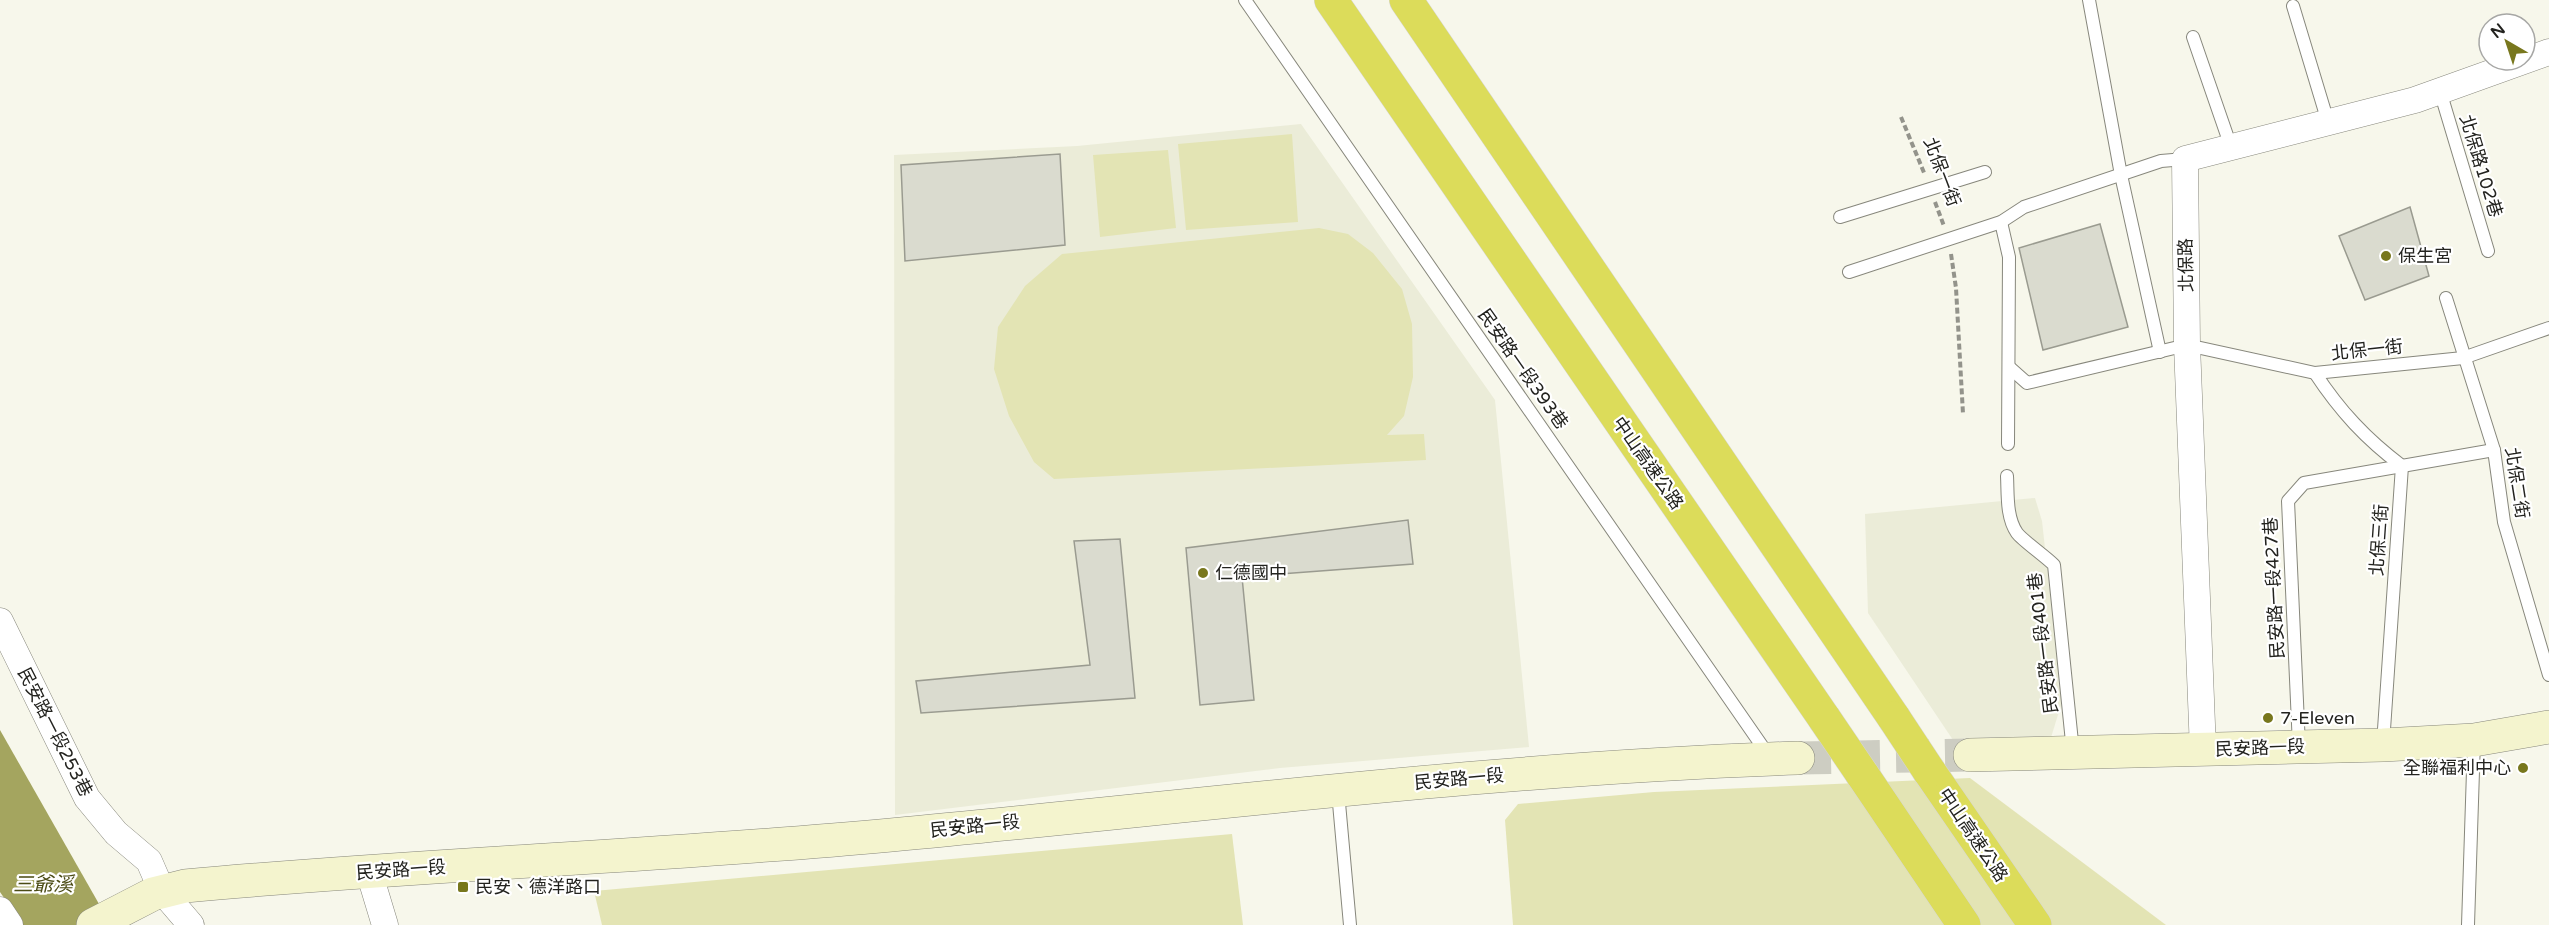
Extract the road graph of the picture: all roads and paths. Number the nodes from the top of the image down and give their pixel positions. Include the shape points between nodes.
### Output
1 (1245, 0) edge
2 (1331, 0) edge
3 (1406, 0) edge
4 (2089, 0) edge
5 (2293, 6) dead end
6 (2193, 37) dead end
7 (2549, 52) edge
8 (2440, 91) junction
9 (1901, 117) dead end
10 (2328, 122) junction
11 (2231, 147) junction
12 (2185, 159) junction
13 (1985, 172) dead end
14 (2121, 175) junction
15 (1931, 190) junction
16 (1840, 217) dead end
17 (2001, 222) junction
18 (1949, 240) junction
19 (2488, 251) dead end
20 (1849, 272) dead end
21 (2446, 298) dead end
22 (2549, 328) edge
23 (2187, 345) junction
24 (2160, 352) junction
25 (2463, 358) junction
26 (2008, 367) junction
27 (2315, 373) junction
28 (1963, 414) dead end
29 (2008, 444) dead end
30 (2494, 450) junction
31 (2402, 466) junction
32 (2007, 476) dead end
33 (0, 621) edge
34 (2549, 675) edge
35 (2549, 727) edge
36 (2474, 740) junction
37 (2383, 745) junction
38 (2299, 746) junction
39 (2203, 750) junction
40 (2073, 753) junction
41 (1970, 755) tunnel mouth
42 (1784, 759) joint
43 (1338, 790) junction
44 (369, 872) junction
45 (158, 892) junction
46 (0, 910) edge
47 (10, 925) edge
48 (93, 925) edge
49 (191, 925) edge
50 (385, 925) edge
51 (1350, 925) edge
52 (1964, 925) edge
53 (2035, 925) edge
54 (2468, 925) edge

1 - 42 lane, 民安路一段393巷
2 - 52 highway, 中山高速公路, bridge
3 - 53 highway, 中山高速公路, bridge
4 - 14 lane
5 - 10 lane
6 - 11 lane
7 - 8 street
8 - 10 street
8 - 19 lane, 北保路102巷
9 - 15 path, 北保一街
10 - 11 street
11 - 12 street
12 - 14 lane via 2161,161
12 - 23 street, 北保路
13 - 15 lane
14 - 17 lane via 2025,207
14 - 24 lane
15 - 16 lane
15 - 18 path, 北保一街
17 - 18 lane
17 - 26 lane via 2009,257
18 - 20 lane
18 - 28 path, 北保一街 via 1956,288
21 - 25 lane, 北保二街
22 - 25 lane, 北保一街
23 - 24 lane
23 - 27 lane, 北保一街
23 - 39 street, 北保路
24 - 26 lane via 2027,383
25 - 27 lane, 北保一街
25 - 30 lane, 北保二街
26 - 29 lane
27 - 31 lane via 2339,410 2371,443
30 - 31 lane, 民安路一段427巷
30 - 34 lane, 北保二街 via 2504,522
31 - 37 lane, 北保三街
31 - 38 lane, 民安路一段427巷 via 2304,483 2288,501
32 - 40 lane, 民安路一段401巷 via 2010,518 2018,534 2054,565
33 - 45 street, 民安路一段253巷 via 87,798 116,833 149,861
35 - 36 street, 民安路一段
36 - 37 street, 民安路一段
36 - 54 lane
37 - 38 street, 民安路一段
38 - 39 street, 民安路一段
39 - 40 street, 民安路一段
40 - 41 street, 民安路一段
42 - 43 street, 民安路一段 via 1575,770
43 - 44 street, 民安路一段 via 886,835
43 - 51 lane
44 - 45 street, 民安路一段 via 254,879
44 - 50 street
45 - 48 street, 民安路一段
45 - 49 street, 民安路一段253巷
46 - 47 street

